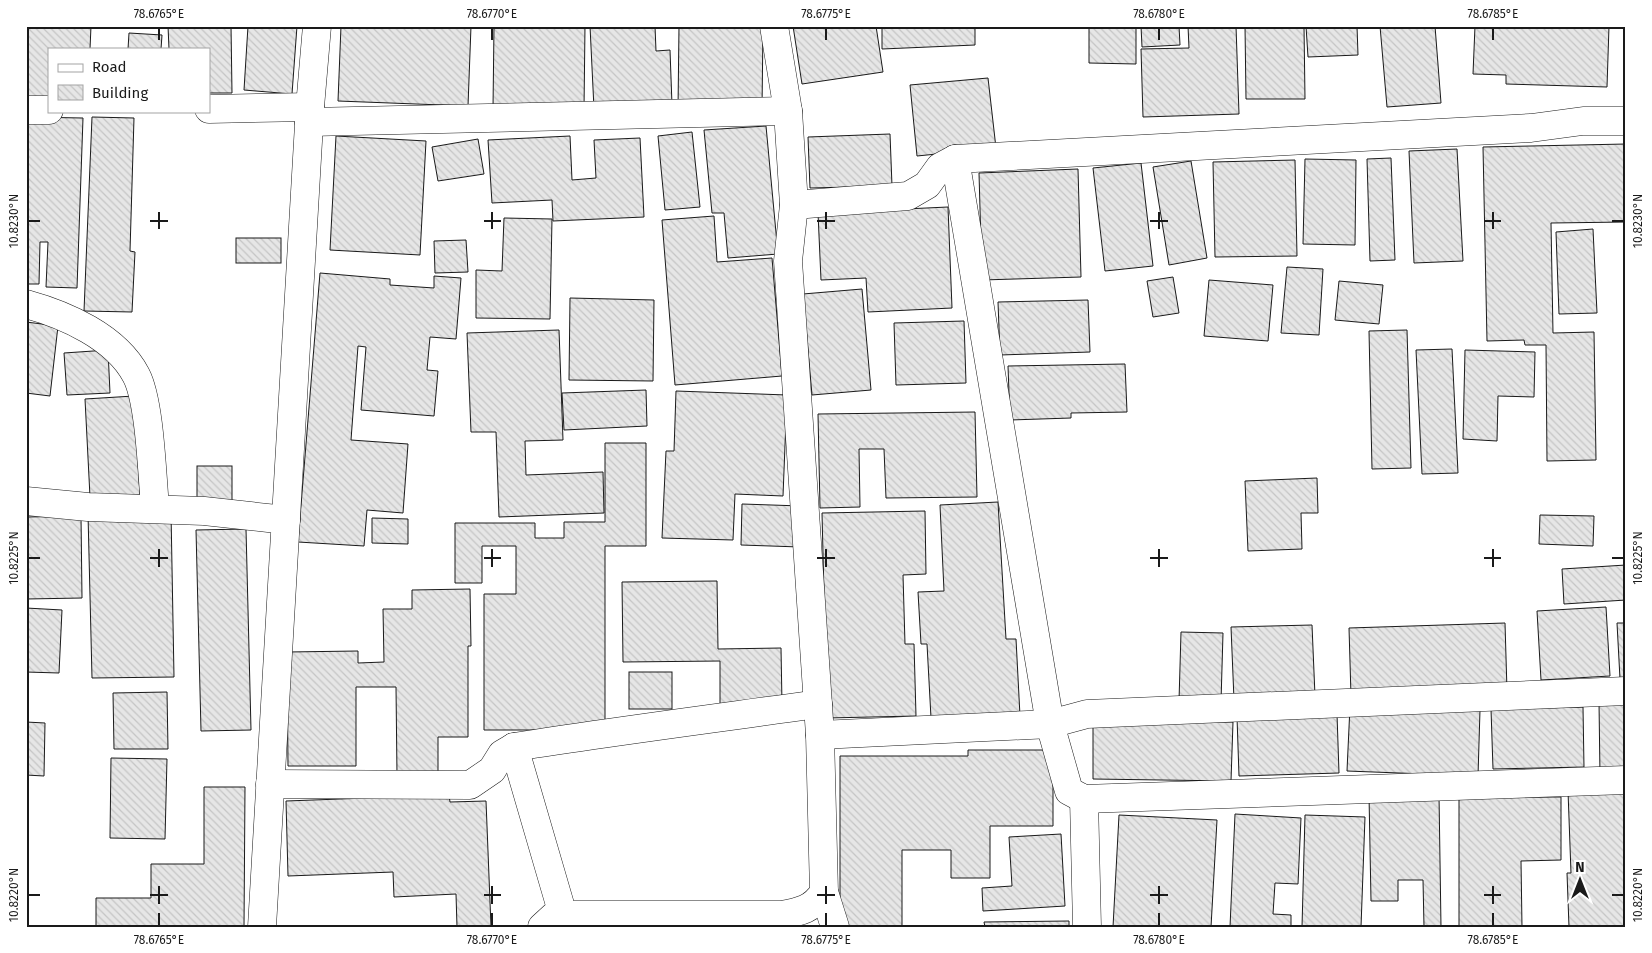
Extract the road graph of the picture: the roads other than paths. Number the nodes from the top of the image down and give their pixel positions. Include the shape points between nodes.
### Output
1 (317, 26) edge
2 (774, 26) edge
3 (210, 109) edge
4 (26, 110) edge
5 (48, 110) edge
6 (788, 112) junction
7 (309, 114) junction
8 (1626, 121) edge
9 (955, 159) junction
10 (794, 205) junction
11 (26, 304) edge
12 (26, 501) edge
13 (155, 507) junction
14 (286, 520) junction
15 (1626, 691) edge
16 (818, 704) junction
17 (1050, 724) junction
18 (820, 735) junction
19 (514, 747) junction
20 (1626, 780) edge
21 (270, 784) junction
22 (1084, 799) junction
23 (824, 892) junction
24 (552, 921) edge
25 (262, 927) edge
26 (834, 927) edge
27 (1087, 927) edge

1 - 7 street
2 - 6 street
3 - 7 street
4 - 5 street
6 - 7 street
6 - 10 street
7 - 14 street
8 - 9 street
9 - 10 street via 940,167 927,185 908,196
9 - 17 street
10 - 16 street via 788,261
11 - 13 street via 74,322 101,338 126,360 137,376 144,400
12 - 13 street via 88,507
13 - 14 street
14 - 21 street
15 - 17 street via 1086,714
16 - 18 street
16 - 19 street
17 - 18 street
17 - 22 street via 1066,788
18 - 23 street
19 - 21 street via 502,754 492,770 470,784
19 - 24 street
20 - 22 street
21 - 25 street
22 - 27 street
23 - 24 street via 810,908 781,915
23 - 26 street

